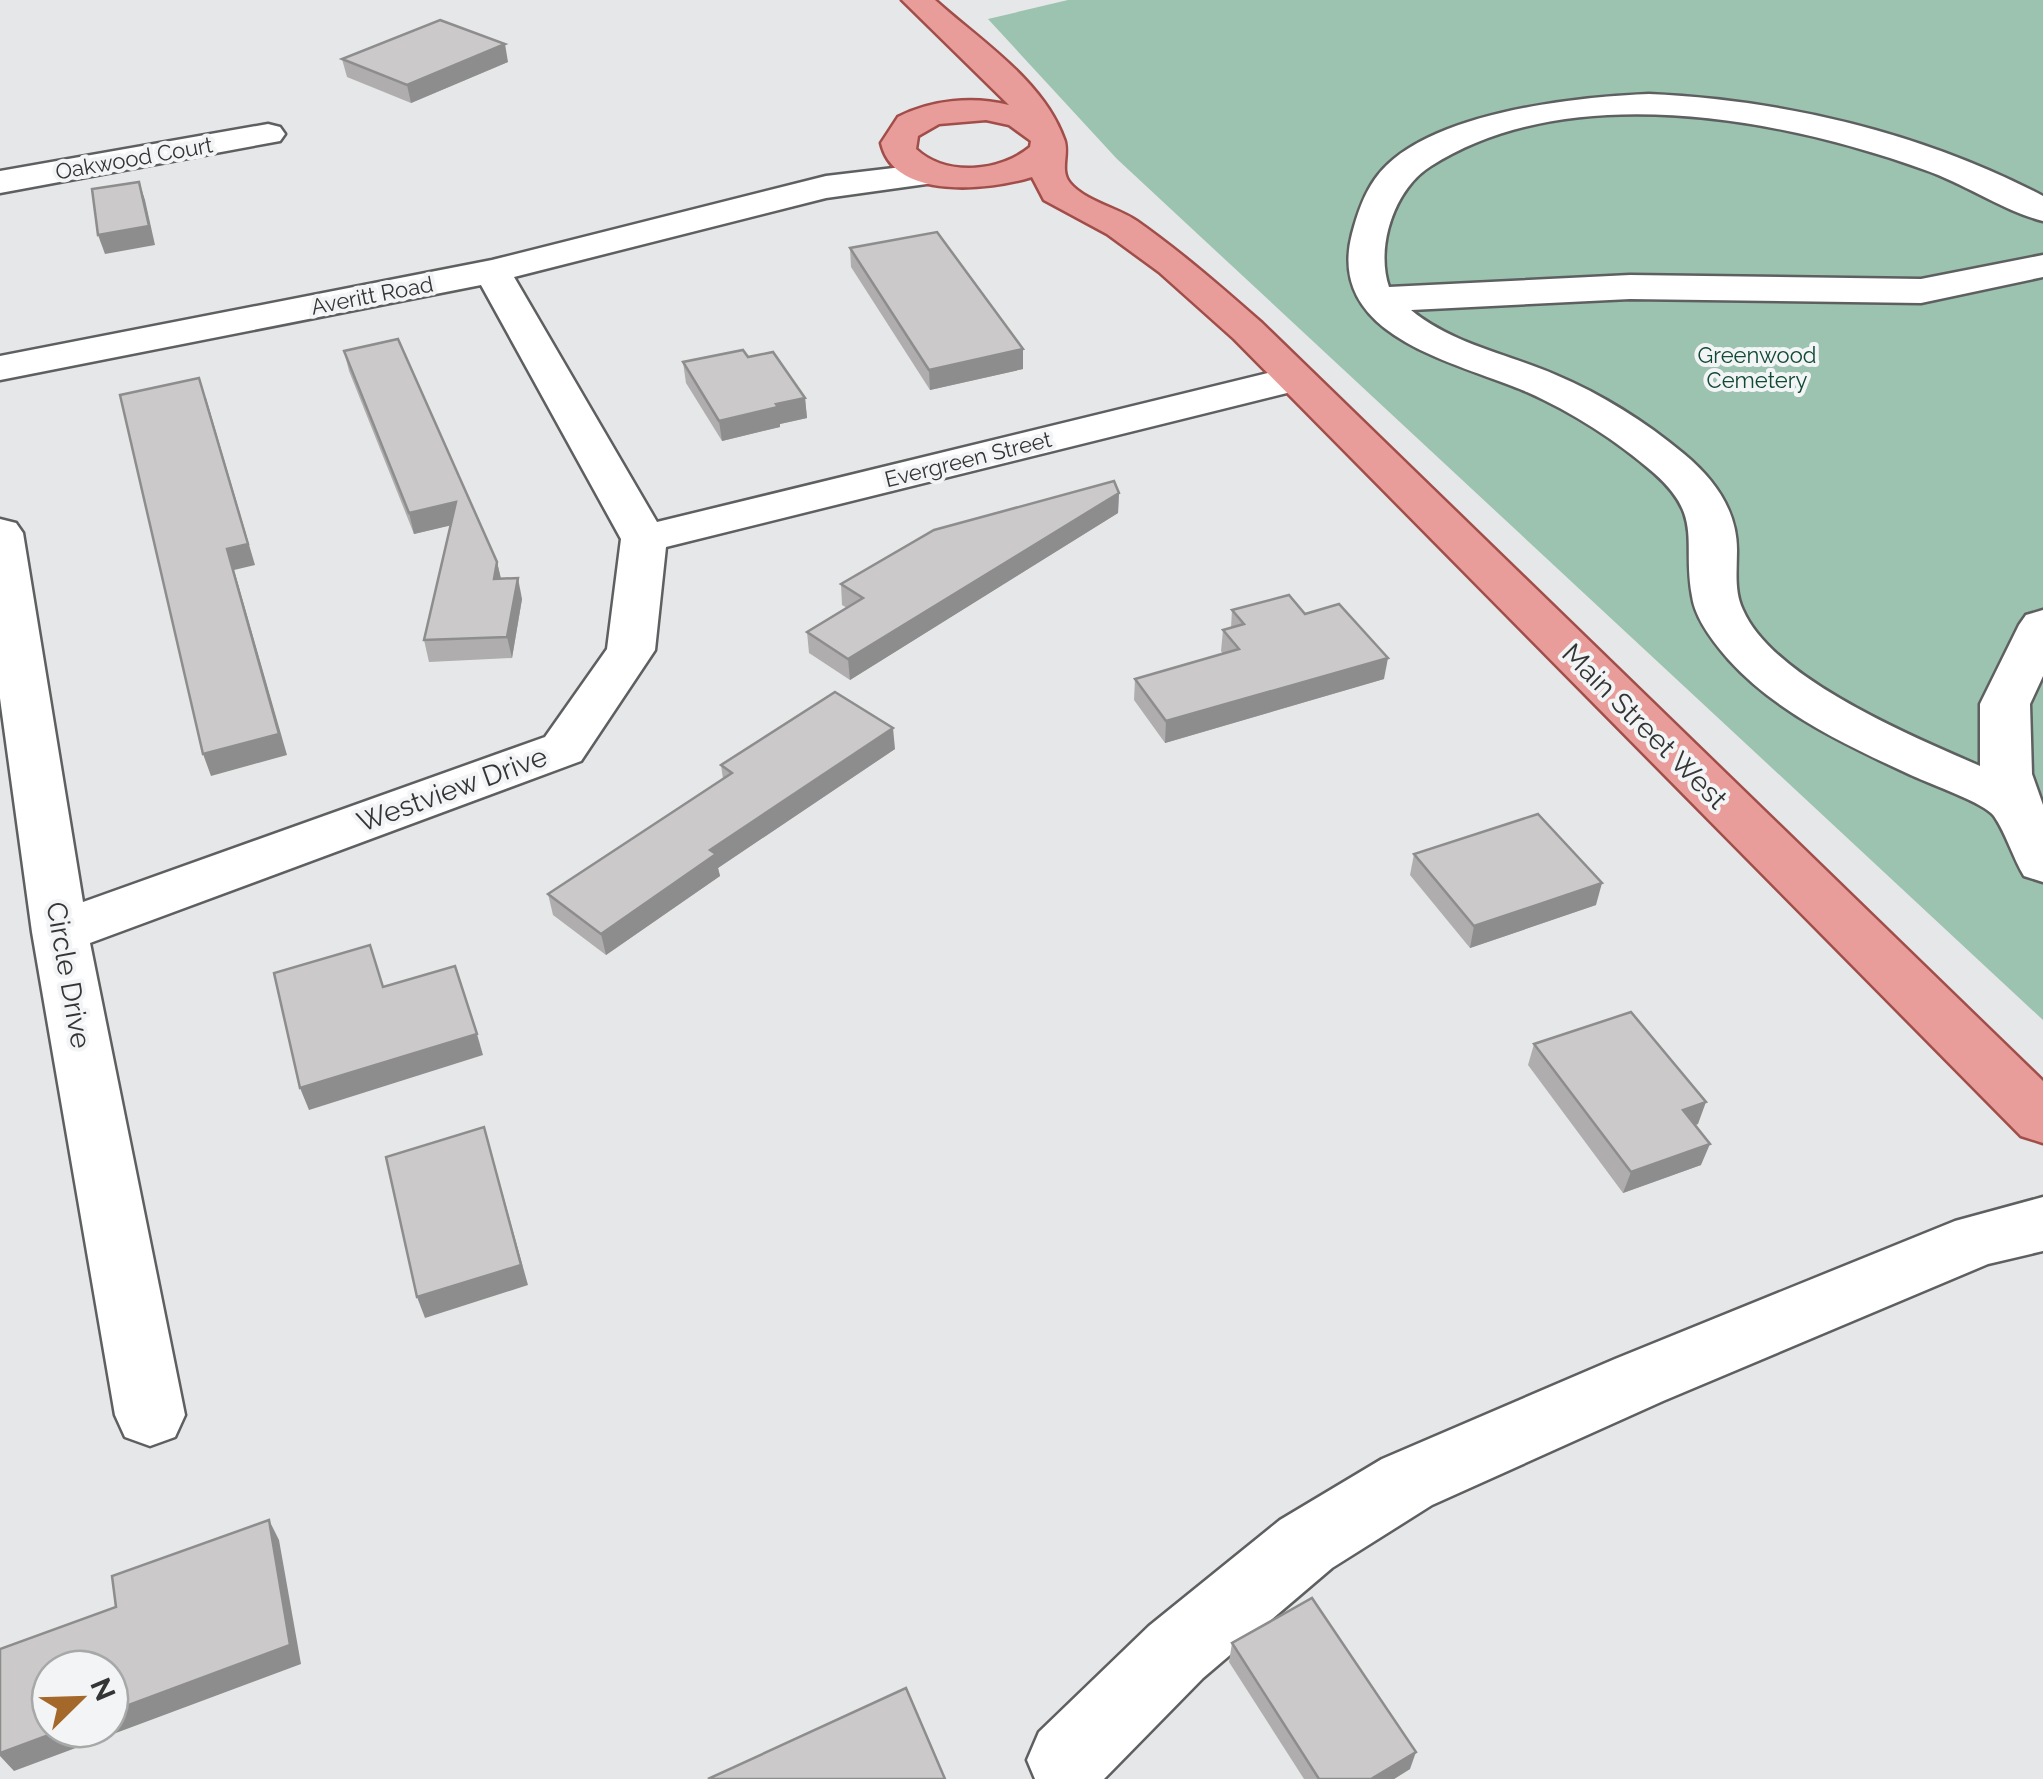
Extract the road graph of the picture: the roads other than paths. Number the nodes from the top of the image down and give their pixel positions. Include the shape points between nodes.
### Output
1 (918, 0) edge
2 (958, 40) junction
3 (912, 125) junction
4 (268, 134) dead end
5 (1044, 134) junction
6 (951, 175) junction
7 (0, 182) edge
8 (740, 206) junction
9 (2043, 210) edge
10 (2043, 266) edge
11 (492, 271) junction
12 (1382, 300) junction
13 (1248, 331) junction
14 (0, 368) edge
15 (1292, 379) junction
16 (0, 533) edge
17 (644, 538) junction
18 (2043, 625) edge
19 (2016, 802) junction
20 (2043, 862) edge
21 (60, 932) junction
22 (2038, 1108) edge
23 (2043, 1224) edge
24 (150, 1415) dead end
25 (1068, 1760) dead end

1 - 2 main road, Main Street West
2 - 3 main road via 956,92
2 - 5 main road, Main Street West via 1006,79
3 - 5 main road via 938,114 986,110 1009,114
3 - 6 main road, Main Street West via 898,141 900,152 909,162
3 - 8 street, Averitt Road
4 - 7 street, Oakwood Court
5 - 6 main road via 1047,151 1020,170
5 - 13 main road, Main Street West via 1047,172 1057,192 1120,226
6 - 8 street, Averitt Road via 873,179
6 - 13 main road, Main Street West via 1068,226
8 - 11 street, Averitt Road
9 - 12 street via 1980,177 1861,138 1719,109 1647,104 1576,112 1476,133 1434,148 1397,174 1384,187 1369,240 1370,287
10 - 12 street via 1921,291 1630,287
11 - 14 street, Averitt Road
11 - 17 street
12 - 19 street via 1413,332 1546,385 1644,443 1684,478 1702,500 1714,532 1720,613 1748,655 1796,695
13 - 15 main road, Main Street West
15 - 17 street, Evergreen Street
15 - 22 main road, Main Street West
16 - 21 street, Circle Drive
17 - 21 street, Westview Drive via 631,650 563,749
18 - 19 street via 2005,704 2006,774
19 - 20 street
21 - 24 street, Circle Drive
23 - 25 street via 1960,1248 1407,1482 1306,1544 1176,1652

